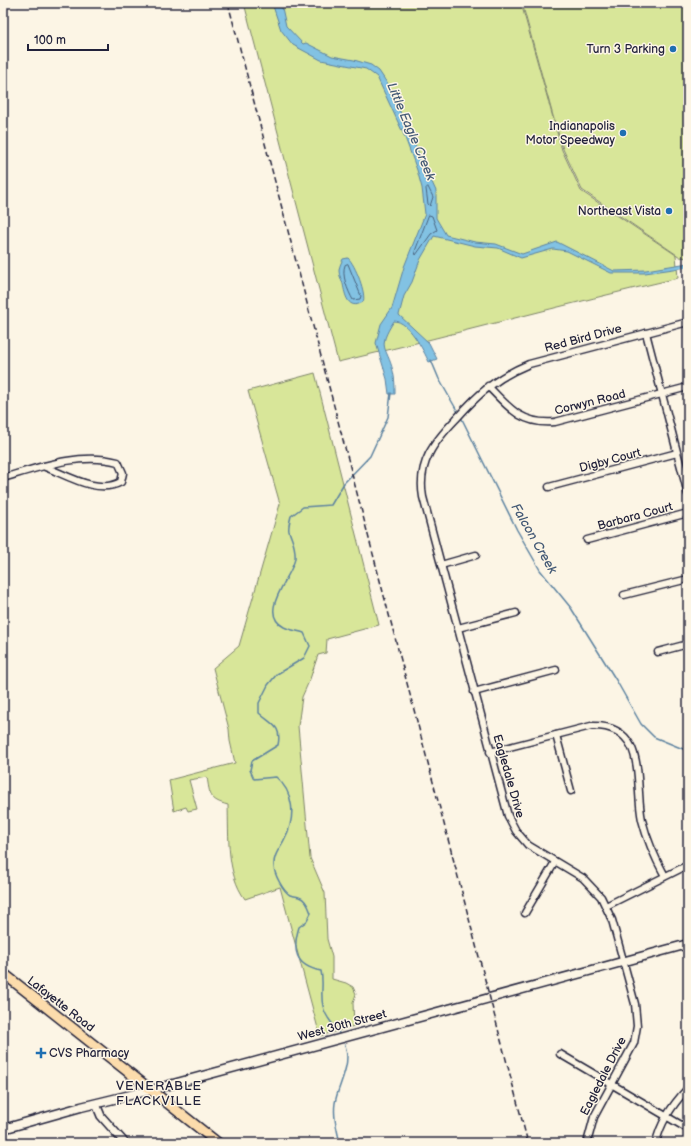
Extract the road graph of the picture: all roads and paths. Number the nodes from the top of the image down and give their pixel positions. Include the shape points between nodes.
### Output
1 (688, 322) edge
2 (646, 333) junction
3 (488, 386) junction
4 (688, 388) edge
5 (662, 395) junction
6 (677, 453) junction
7 (43, 466) junction
8 (3, 478) edge
9 (549, 487) dead end
10 (688, 494) edge
11 (688, 513) edge
12 (587, 540) dead end
13 (476, 555) dead end
14 (441, 565) junction
15 (688, 579) edge
16 (624, 595) dead end
17 (516, 612) dead end
18 (458, 628) junction
19 (688, 644) edge
20 (658, 652) dead end
21 (556, 670) dead end
22 (474, 692) junction
23 (556, 735) junction
24 (490, 752) junction
25 (571, 791) dead end
26 (554, 862) junction
27 (688, 865) edge
28 (665, 876) junction
29 (606, 906) junction
30 (525, 914) dead end
31 (688, 944) edge
32 (624, 961) junction
33 (3, 973) edge
34 (560, 1054) dead end
35 (612, 1084) junction
36 (688, 1088) edge
37 (152, 1090) junction
38 (96, 1104) junction
39 (667, 1116) junction
40 (3, 1129) edge
41 (688, 1129) edge
42 (124, 1143) edge
43 (218, 1143) edge
44 (587, 1143) edge
45 (656, 1143) edge

1 - 2 street, Red Bird Drive
2 - 3 street, Red Bird Drive via 529,364 504,375
2 - 5 street
3 - 5 street, Corwyn Road via 517,414 528,420 545,423
3 - 14 street, Eagledale Drive via 455,419 430,449 425,460 422,477 423,497
4 - 5 street, Corwyn Road
5 - 6 street
6 - 9 street, Digby Court
6 - 10 street
7 - 7 street via 78,459 107,459 118,462 123,473 121,482 112,487 100,487
7 - 8 street
11 - 12 street, Barbara Court
13 - 14 street
14 - 18 street, Eagledale Drive
15 - 16 street
17 - 18 street
18 - 22 street, Eagledale Drive
19 - 20 street
21 - 22 street
22 - 24 street, Eagledale Drive
23 - 24 street
23 - 25 street
23 - 28 street via 601,726 617,732 628,741 637,761 644,827
24 - 26 street, Eagledale Drive via 506,811 513,827 528,845
26 - 29 street, Eagledale Drive via 585,880 596,890
26 - 30 street
27 - 28 street
28 - 29 street
29 - 32 street, Eagledale Drive
31 - 32 main road, West 30th Street
32 - 35 street, Eagledale Drive via 636,1008 636,1030 630,1051
32 - 37 main road, West 30th Street
33 - 37 main road, Lafayette Road
34 - 35 street
35 - 39 street
35 - 44 street, Eagledale Drive via 594,1117
36 - 39 street
37 - 38 main road, West 30th Street
37 - 43 main road, Lafayette Road
38 - 40 main road, West 30th Street
38 - 42 street via 101,1116
39 - 41 street
39 - 45 street

